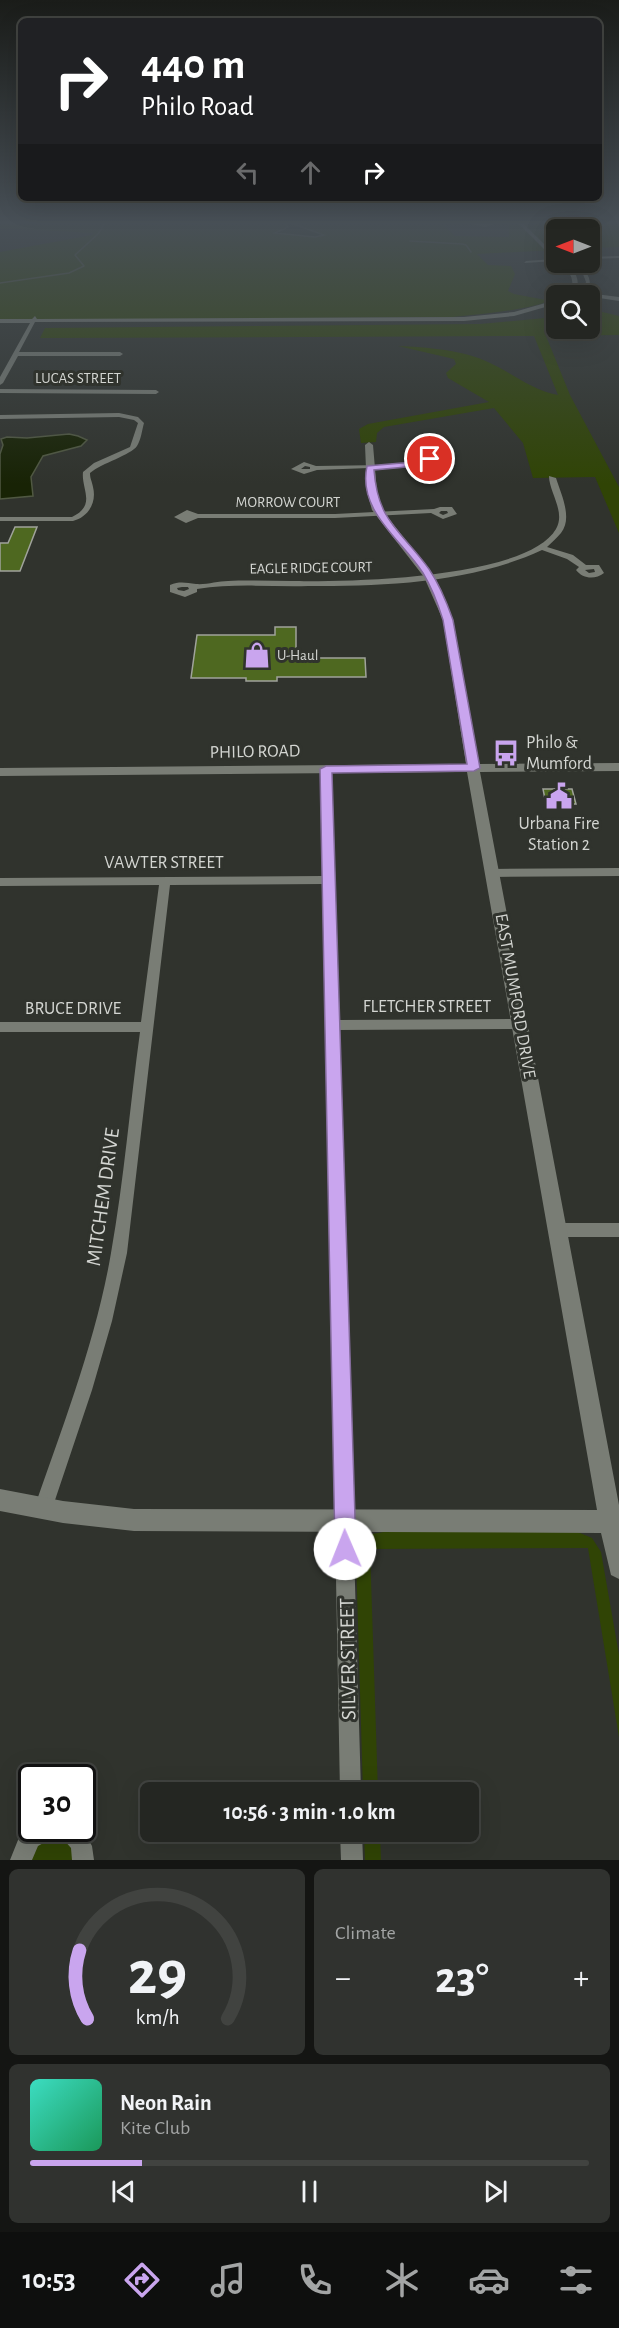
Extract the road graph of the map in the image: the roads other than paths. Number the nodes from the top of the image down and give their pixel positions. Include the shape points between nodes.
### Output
1 (533, 310) edge
2 (529, 311) junction
3 (546, 312) edge
4 (538, 314) junction
5 (33, 322) junction
6 (0, 323) edge
7 (357, 323) junction
8 (16, 354) junction
9 (120, 354) dead end
10 (0, 383) edge
11 (0, 391) edge
12 (156, 392) dead end
13 (0, 417) edge
14 (369, 445) dead end
15 (428, 463) dead end
16 (315, 468) dead end
17 (370, 468) junction
18 (552, 478) dead end
19 (435, 512) dead end
20 (380, 514) junction
21 (197, 516) dead end
22 (0, 519) edge
23 (543, 548) junction
24 (584, 567) dead end
25 (429, 576) junction
26 (193, 587) dead end
27 (619, 767) edge
28 (474, 768) junction
29 (326, 769) junction
30 (0, 772) edge
31 (619, 872) edge
32 (492, 873) junction
33 (329, 880) junction
34 (165, 881) junction
35 (0, 882) edge
36 (520, 1024) junction
37 (333, 1025) junction
38 (0, 1027) edge
39 (146, 1027) junction
40 (558, 1230) junction
41 (619, 1230) edge
42 (0, 1500) edge
43 (42, 1509) junction
44 (345, 1521) junction
45 (611, 1522) junction
46 (619, 1567) edge
47 (351, 1782) edge
48 (28, 1842) edge
49 (79, 1842) edge
50 (351, 1842) edge
51 (21, 1860) edge
52 (83, 1860) edge
53 (352, 1860) edge

1 - 2 street
2 - 4 street
2 - 7 street via 464,319
3 - 4 street
4 - 7 street via 473,322
5 - 6 street
5 - 7 street
5 - 8 street
8 - 9 street
8 - 10 street
11 - 12 street, LUCAS STREET
13 - 22 street via 119,415 134,417 141,423 132,448 87,472 91,492 82,516
14 - 17 street, EAST MUMFORD DRIVE
15 - 17 street
16 - 17 street
17 - 20 street, EAST MUMFORD DRIVE via 373,497
18 - 23 street via 562,523
19 - 20 street, MORROW COURT
20 - 21 street, MORROW COURT
20 - 25 street, EAST MUMFORD DRIVE
23 - 24 street
23 - 25 street, EAGLE RIDGE COURT via 508,562
25 - 26 street, EAGLE RIDGE COURT via 337,583 230,582
25 - 28 street, EAST MUMFORD DRIVE via 448,620
27 - 28 street, PHILO ROAD
28 - 29 street, PHILO ROAD
28 - 32 street, EAST MUMFORD DRIVE
29 - 30 street, PHILO ROAD
29 - 33 street, SILVER STREET
31 - 32 street
32 - 36 street, EAST MUMFORD DRIVE
33 - 34 street, VAWTER STREET
33 - 37 street, SILVER STREET
34 - 35 street, VAWTER STREET
34 - 39 street, MITCHEM DRIVE
36 - 37 street, FLETCHER STREET
36 - 40 street, EAST MUMFORD DRIVE
37 - 44 street, SILVER STREET
38 - 39 street, BRUCE DRIVE
39 - 43 street, MITCHEM DRIVE via 116,1264 84,1390
40 - 41 street
40 - 45 street, EAST MUMFORD DRIVE
42 - 43 street
43 - 44 street via 134,1520
44 - 45 street
44 - 47 street, SILVER STREET
45 - 46 street, EAST MUMFORD DRIVE
48 - 51 street
49 - 52 street
50 - 53 street

